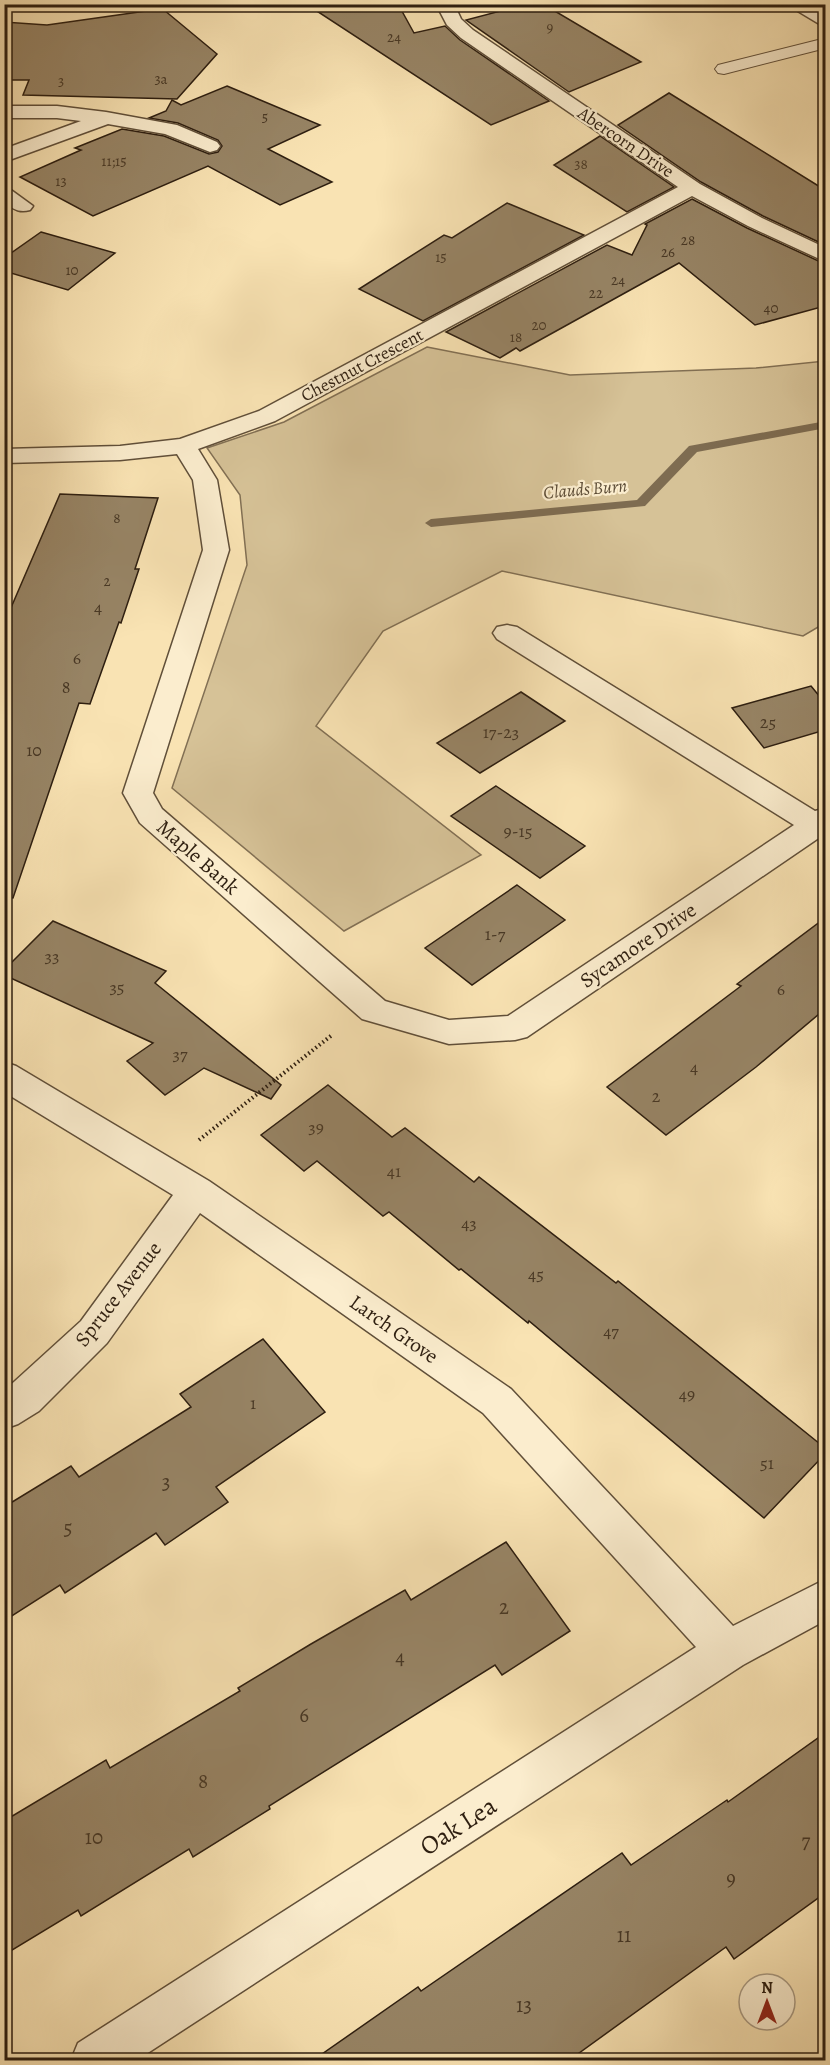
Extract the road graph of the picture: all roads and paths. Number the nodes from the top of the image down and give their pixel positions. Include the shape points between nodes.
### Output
1 (21, 4) edge
2 (66, 4) edge
3 (445, 4) edge
4 (794, 4) edge
5 (825, 22) edge
6 (825, 43) edge
7 (724, 69) dead end
8 (4, 112) edge
9 (106, 118) junction
10 (210, 146) dead end
11 (4, 156) edge
12 (693, 188) junction
13 (4, 194) edge
14 (23, 206) dead end
15 (825, 256) edge
16 (184, 446) junction
17 (4, 456) edge
18 (507, 633) dead end
19 (821, 822) edge
20 (449, 1032) joint
21 (317, 1047) dead end
22 (4, 1075) edge
23 (161, 1171) junction
24 (196, 1191) junction
25 (4, 1412) edge
26 (825, 1598) edge
27 (728, 1651) junction
28 (95, 2061) edge

1 - 2 street
3 - 12 street, Abercorn Drive via 453,21 467,34
4 - 5 street
6 - 7 lane
8 - 9 street via 57,112
9 - 10 street via 170,129
9 - 11 street
12 - 15 street, Abercorn Drive
12 - 16 street, Chestnut Crescent via 267,416
13 - 14 street
16 - 17 street, Chestnut Crescent via 120,453
16 - 20 street, Maple Bank via 205,480 216,550 138,793 152,816 374,1010
18 - 19 street, Sycamore Drive
19 - 20 street, Sycamore Drive via 515,1029
21 - 23 path
22 - 23 street, Larch Grove
23 - 24 street, Larch Grove
24 - 25 street, Spruce Avenue via 94,1332 25,1399
24 - 27 street, Larch Grove via 497,1401
26 - 27 street, Oak Lea
27 - 28 street, Oak Lea

